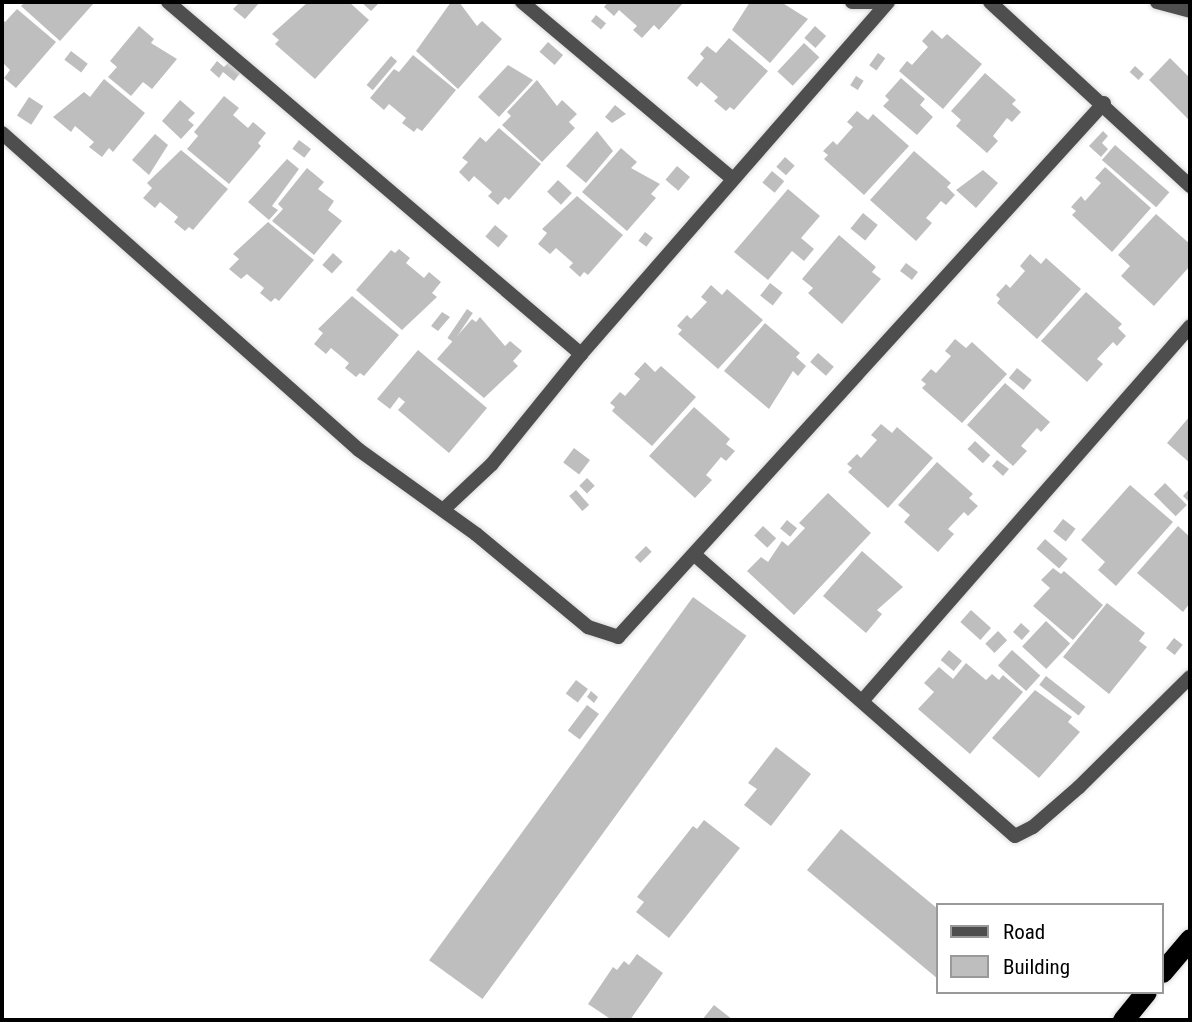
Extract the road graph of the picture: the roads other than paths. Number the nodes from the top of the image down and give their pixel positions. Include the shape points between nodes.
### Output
1 (168, 2) edge
2 (522, 2) edge
3 (852, 2) edge
4 (881, 2) edge
5 (888, 2) edge
6 (990, 2) edge
7 (1157, 2) edge
8 (1185, 7) edge
9 (1104, 103) junction
10 (2, 134) edge
11 (733, 179) junction
12 (1190, 186) edge
13 (1190, 326) edge
14 (581, 354) junction
15 (443, 510) junction
16 (696, 556) junction
17 (1190, 677) edge
18 (862, 701) junction
19 (1190, 939) edge
20 (1164, 970) edge
21 (1144, 994) edge
22 (1123, 1020) edge

1 - 14 street
2 - 11 street
3 - 4 street
5 - 11 street
6 - 9 street
7 - 8 street
9 - 12 street
9 - 16 street
10 - 15 street via 359,450
11 - 14 street
13 - 18 street
14 - 15 street via 492,464
15 - 16 street via 557,603 604,634 618,637
16 - 18 street
17 - 18 street via 1079,787 1033,827 1015,836
19 - 20 highway
21 - 22 highway

